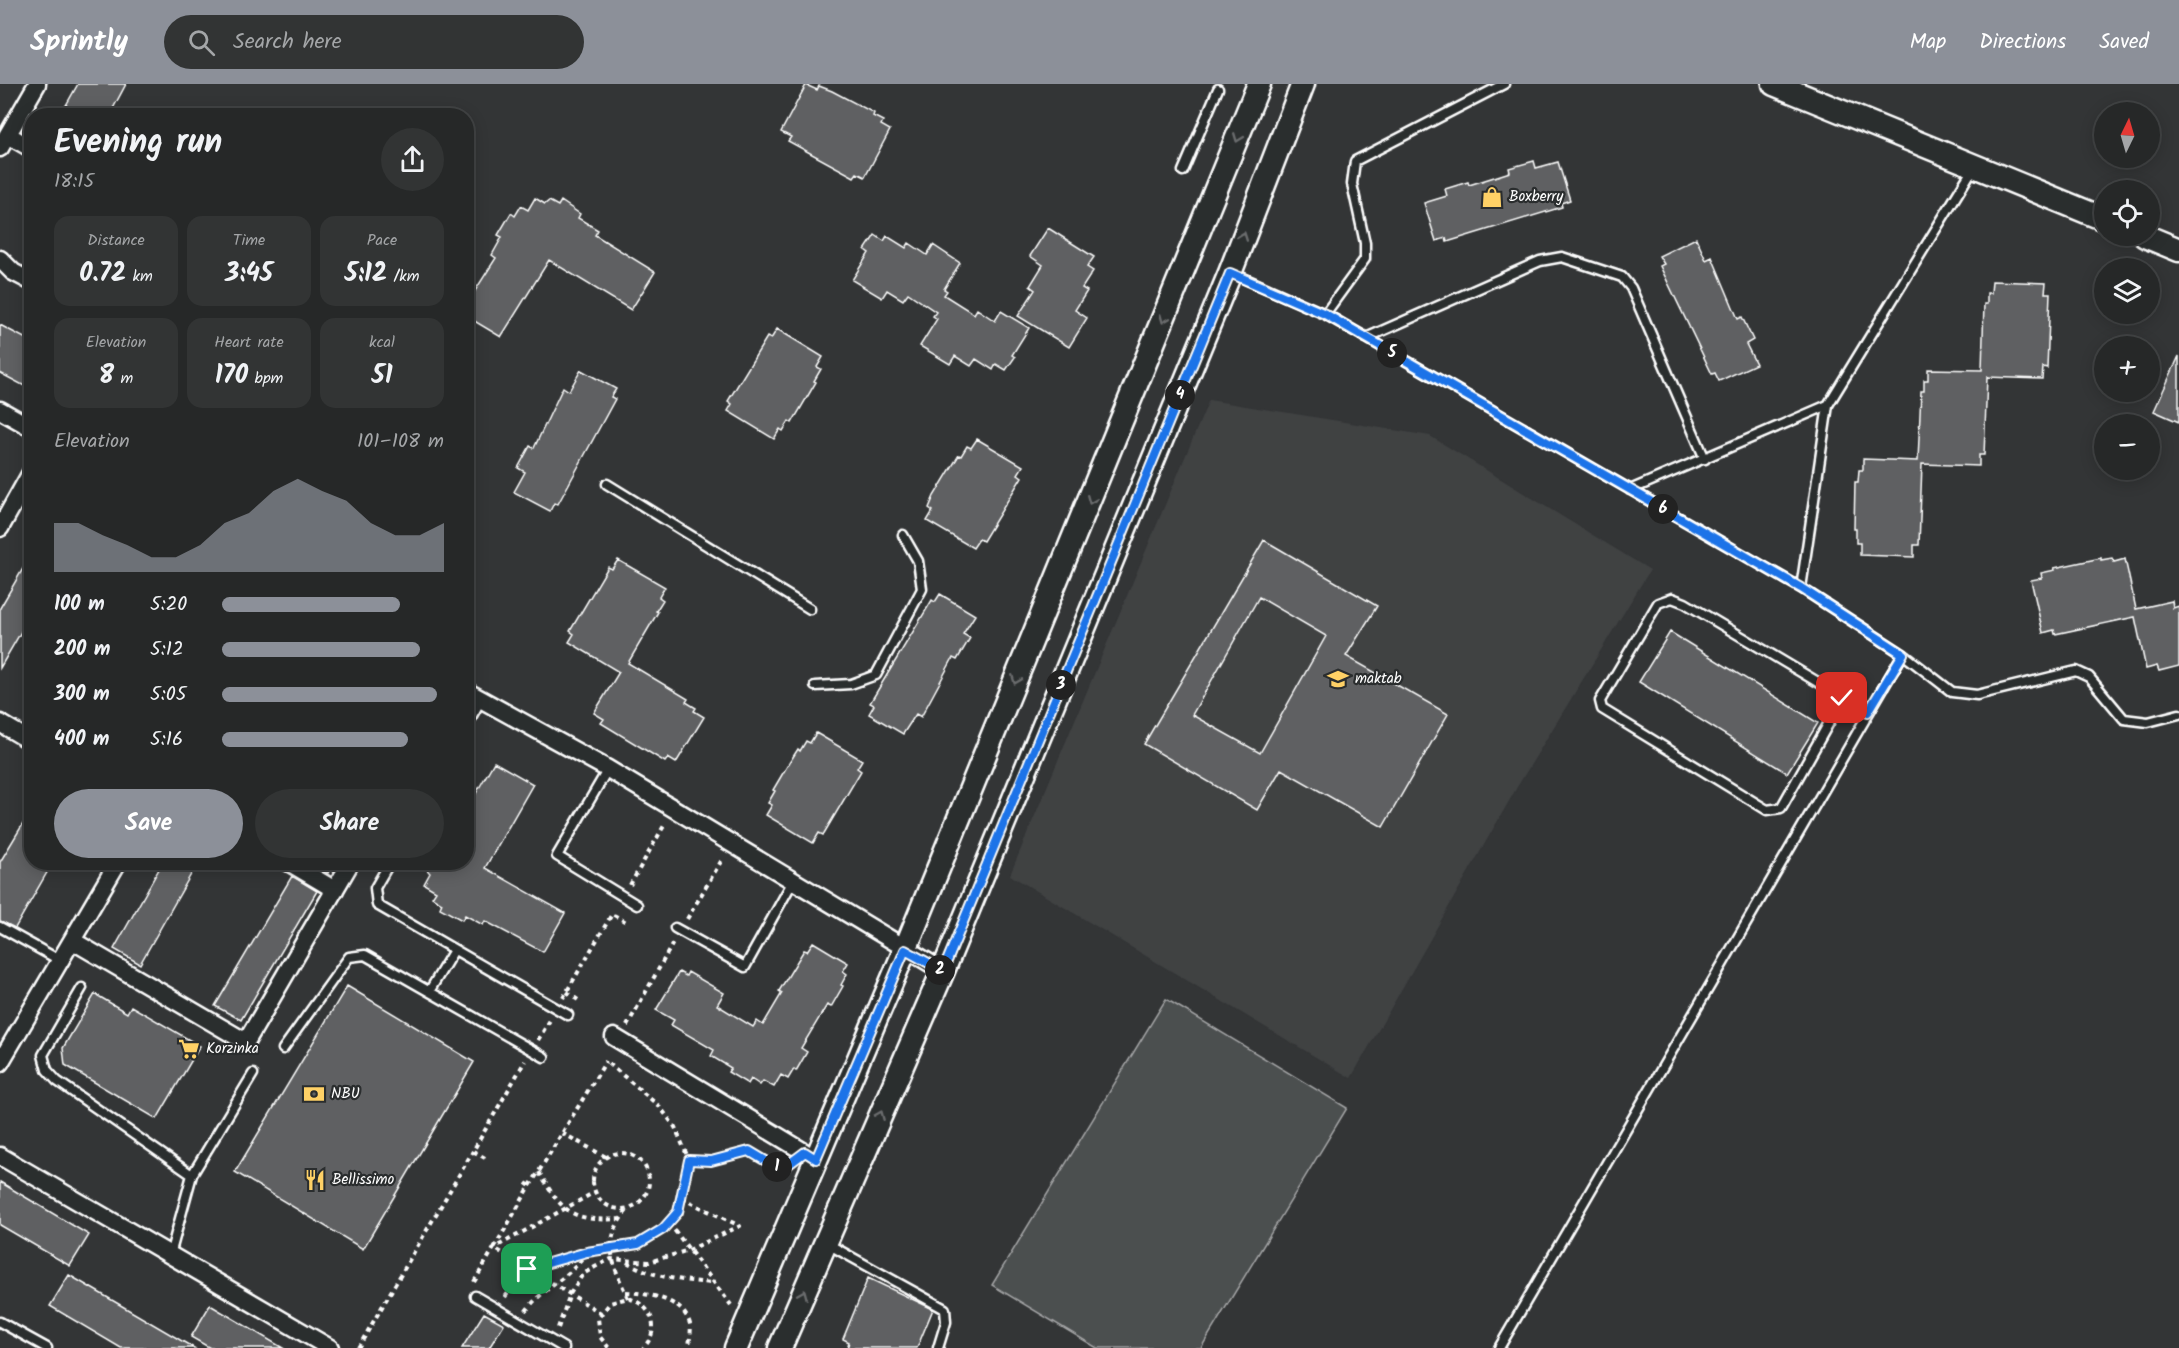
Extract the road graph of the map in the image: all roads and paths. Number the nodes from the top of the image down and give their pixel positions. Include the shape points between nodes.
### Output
1 (38, 84) edge
2 (1259, 84) edge
3 (1303, 84) edge
4 (1504, 84) edge
5 (1774, 84) edge
6 (1218, 88) dead end
7 (4, 142) edge
8 (24, 147) edge
9 (1975, 165) junction
10 (1183, 171) dead end
11 (2094, 215) edge
12 (2160, 242) edge
13 (2179, 250) edge
14 (0, 259) edge
15 (1230, 273) junction
16 (24, 278) edge
17 (1325, 314) junction
18 (1365, 338) junction
19 (1828, 405) junction
20 (0, 410) edge
21 (24, 424) edge
22 (1705, 459) junction
23 (607, 484) dead end
24 (24, 485) edge
25 (1630, 490) junction
26 (0, 528) edge
27 (903, 535) dead end
28 (1801, 588) junction
29 (810, 609) dead end
30 (1903, 654) junction
31 (815, 686) dead end
32 (474, 696) edge
33 (1842, 698) junction
34 (481, 700) junction
35 (474, 712) edge
36 (1868, 712) junction
37 (2179, 714) edge
38 (0, 723) edge
39 (24, 737) edge
40 (608, 769) junction
41 (674, 809) junction
42 (113, 870) edge
43 (301, 870) edge
44 (346, 870) edge
45 (385, 870) edge
46 (793, 880) junction
47 (335, 890) junction
48 (624, 896) junction
49 (637, 904) dead end
50 (612, 914) junction
51 (626, 922) dead end
52 (0, 927) edge
53 (675, 928) dead end
54 (73, 941) junction
55 (665, 946) dead end
56 (454, 950) junction
57 (669, 950) dead end
58 (905, 950) junction
59 (61, 961) junction
60 (943, 971) junction
61 (82, 988) dead end
62 (429, 990) junction
63 (567, 992) junction
64 (578, 1000) dead end
65 (556, 1009) junction
66 (568, 1016) dead end
67 (617, 1034) joint
68 (283, 1049) dead end
69 (532, 1049) junction
70 (544, 1057) dead end
71 (606, 1061) junction
72 (0, 1063) edge
73 (253, 1074) dead end
74 (562, 1133) junction
75 (473, 1151) junction
76 (0, 1156) edge
77 (811, 1156) junction
78 (606, 1157) junction
79 (485, 1158) dead end
80 (689, 1160) junction
81 (539, 1172) junction
82 (192, 1175) junction
83 (595, 1192) junction
84 (681, 1198) junction
85 (565, 1209) junction
86 (628, 1209) junction
87 (620, 1219) junction
88 (669, 1223) junction
89 (825, 1243) junction
90 (494, 1248) junction
91 (611, 1250) junction
92 (689, 1250) junction
93 (587, 1252) junction
94 (170, 1255) junction
95 (611, 1259) junction
96 (627, 1262) junction
97 (527, 1269) junction
98 (714, 1283) junction
99 (553, 1284) junction
100 (626, 1292) junction
101 (570, 1294) junction
102 (475, 1296) joint
103 (628, 1298) junction
104 (496, 1308) junction
105 (735, 1311) dead end
106 (601, 1313) junction
107 (0, 1322) edge
108 (519, 1322) junction
109 (560, 1346) edge
110 (47, 1348) edge
111 (330, 1348) edge
112 (358, 1348) edge
113 (609, 1348) edge
114 (643, 1348) edge
115 (689, 1348) edge
116 (736, 1348) edge
117 (780, 1348) edge
118 (938, 1348) edge
119 (1499, 1348) edge

1 - 7 street
2 -> 58 street
15 -> 3 street
4 - 17 lane via 1355,161 1352,184 1365,259
5 - 9 street
6 - 10 lane
7 - 8 street
9 - 11 street
9 - 19 lane
12 - 13 street
14 - 16 street
15 - 17 lane
15 - 60 street
17 - 18 lane
18 - 22 lane via 1540,261 1562,257 1622,277
18 - 25 lane
19 - 22 lane
19 - 28 lane
20 - 21 street
22 - 25 lane
23 - 29 lane
24 - 26 street
25 - 28 lane
27 - 31 lane via 918,561 922,589 876,675 851,684
28 - 30 lane
30 - 36 lane
30 - 37 lane via 1953,692 1977,695 2076,671 2089,677 2124,719 2148,722
32 - 34 street
33 - 33 lane via 1672,598 1658,603 1600,701 1602,709 1767,810 1781,808
33 - 36 lane
34 - 35 lane
34 - 40 street
36 - 119 lane
38 - 39 street
40 - 41 street
40 - 48 lane via 557,856
41 - 46 street
41 - 48 path
42 - 54 street
43 - 47 street
44 - 47 street
45 - 56 lane via 375,888 377,905
46 - 53 lane via 744,967
46 - 58 street
47 - 54 street via 246,1042
48 - 49 lane
48 - 50 path
50 - 51 path
50 - 63 path
52 - 59 lane
54 - 59 street
55 - 57 path
56 - 62 lane
56 - 65 lane
58 - 60 street
58 - 77 street
59 - 72 street
89 -> 60 street
61 - 82 lane via 43,1055 47,1070 57,1082
62 - 68 lane via 365,955 349,957
62 - 69 lane
63 - 64 path
63 - 65 path
65 - 66 lane
65 - 69 path
67 - 71 path
67 - 77 street
69 - 70 lane
69 - 75 path
71 - 74 path
71 - 80 path via 660,1107 675,1127
73 - 82 lane
74 - 78 path
74 - 81 path
75 - 79 path
75 - 112 path
76 - 94 street
77 - 80 path via 781,1170 749,1151 711,1161
77 - 116 street
78 - 83 path via 595,1171
78 - 86 path via 631,1155 649,1174 648,1191
80 - 84 path
81 - 85 path
81 - 90 path via 528,1184
82 - 94 lane
83 - 85 path
83 - 86 path via 603,1203
84 - 88 path via 678,1212
84 - 92 path via 740,1226
85 - 87 path via 592,1221
85 - 90 path
86 - 87 path
87 - 91 path
88 - 91 path via 638,1244
88 - 92 path
117 -> 89 street
89 - 118 lane via 945,1309 946,1322
90 - 97 path
90 - 102 path via 472,1284
91 - 93 path
91 - 95 path
92 - 96 path via 649,1262
92 - 98 path
93 - 97 path
93 - 99 path via 580,1264
94 - 111 street
95 - 96 path
95 - 100 path
95 - 101 path via 583,1274
96 - 98 path via 649,1274
97 - 99 path
97 - 104 path
98 - 105 path
99 - 101 path
99 - 108 path via 537,1297
100 - 103 path
100 - 115 path via 661,1298 683,1314 690,1324
101 - 106 path
101 - 109 path via 556,1334
102 - 104 lane
103 - 106 path via 610,1303
103 - 114 path via 646,1306 651,1315 653,1334
104 - 108 lane
106 - 113 path via 597,1328
107 - 110 lane
108 - 109 lane

